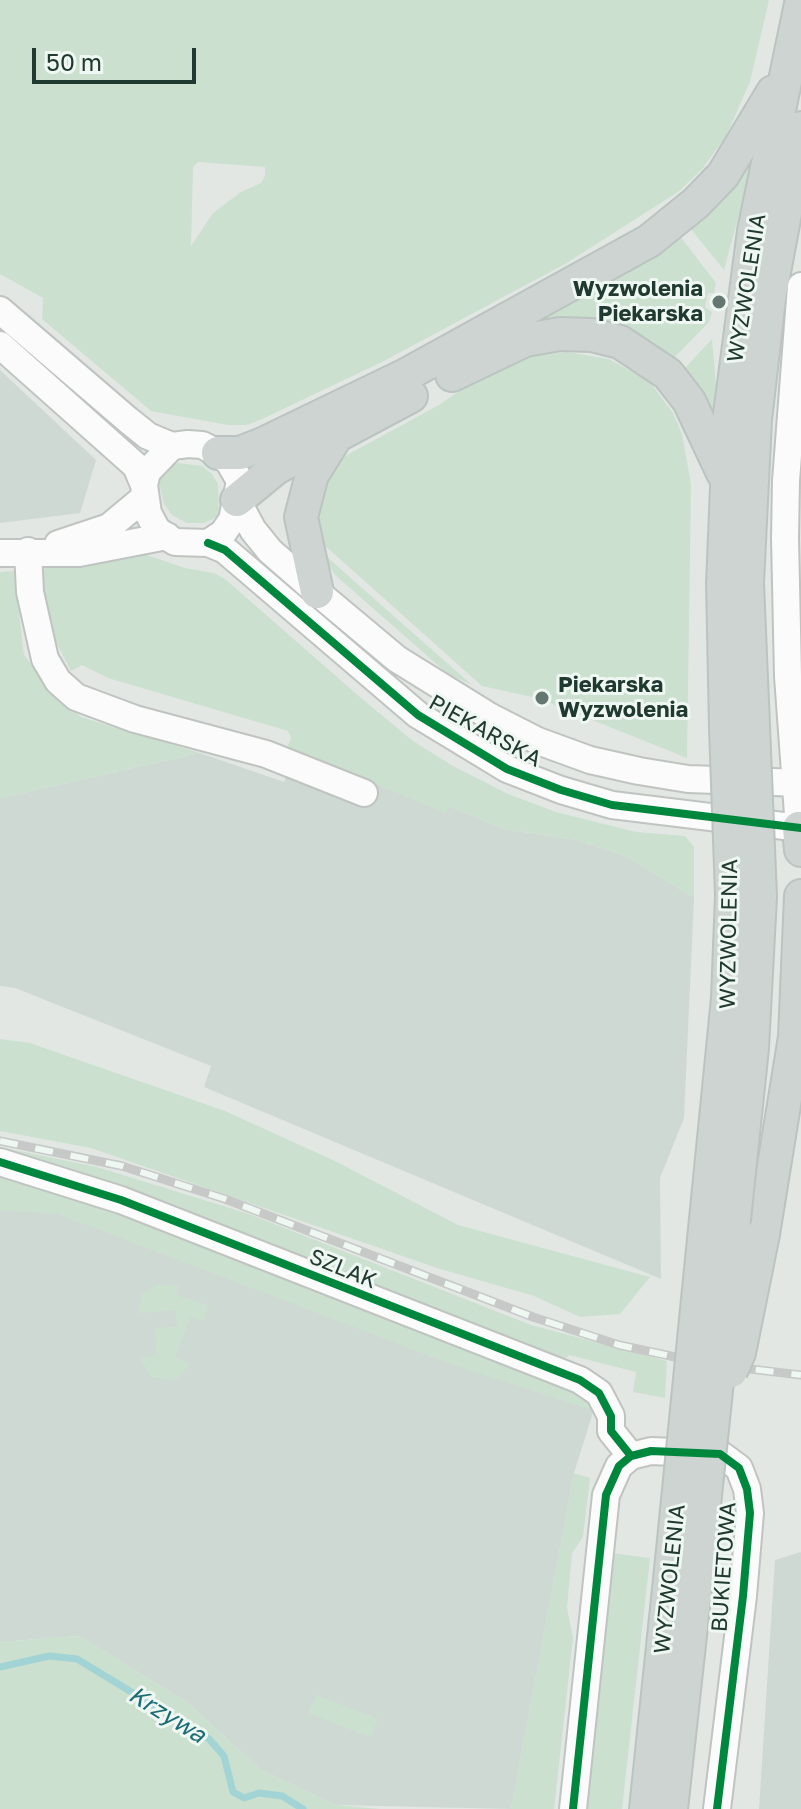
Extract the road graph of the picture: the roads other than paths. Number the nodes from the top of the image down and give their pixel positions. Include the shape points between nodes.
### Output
1 (801, 4) edge
2 (789, 61) junction
3 (801, 128) edge
4 (801, 286) edge
5 (0, 310) edge
6 (0, 345) edge
7 (336, 436) junction
8 (172, 446) junction
9 (218, 453) junction
10 (725, 476) junction
11 (144, 491) junction
12 (237, 500) junction
13 (167, 536) junction
14 (208, 543) junction
15 (28, 551) junction
16 (0, 553) edge
17 (317, 592) junction
18 (740, 727) junction
19 (798, 783) edge
20 (364, 793) dead end
21 (800, 836) edge
22 (801, 896) edge
23 (0, 1162) edge
24 (713, 1406) junction
25 (631, 1456) junction
26 (685, 1561) junction
27 (573, 1809) edge
28 (646, 1809) edge
29 (671, 1809) edge
30 (717, 1809) edge

1 - 2 main road, WYZWOLENIA
2 - 9 main road via 723,175 649,241 404,376 263,444 240,453
2 - 10 main road, WYZWOLENIA via 743,300
3 - 18 main road, WYZWOLENIA via 769,299 754,434
4 - 19 street via 785,538
5 - 8 street via 148,436
6 - 11 street via 136,466
7 - 10 main road via 525,340 592,335 620,342 668,374 689,401
7 - 12 main road via 276,468
7 - 17 main road via 312,475 301,517
8 - 9 street via 202,445
8 - 11 street via 153,465
9 - 12 street via 240,481
10 - 18 main road, WYZWOLENIA
11 - 13 street via 150,522
11 - 15 street via 109,527
12 - 14 street via 232,520
12 - 17 street, PIEKARSKA via 270,551
13 - 14 street via 187,544
13 - 15 street via 89,552
14 - 21 street, PIEKARSKA via 225,550 418,715 507,769 612,805
15 - 16 street
15 - 20 street via 32,604 45,659 76,697 135,719 266,754
17 - 19 street, PIEKARSKA via 432,684 538,741 590,760 688,779
18 - 24 main road, WYZWOLENIA, bridge via 760,853 756,999
18 - 26 main road, WYZWOLENIA, bridge via 728,998
19 - 21 street
22 - 24 main road, bridge via 795,1037 763,1234 739,1353
23 - 25 street, SZLAK via 121,1200 580,1380 607,1403 611,1431
24 - 26 main road, WYZWOLENIA, bridge
25 - 27 street via 615,1472 603,1511
25 - 30 street, BUKIETOWA via 651,1451 720,1454 739,1468 747,1489 743,1596
26 - 28 main road, WYZWOLENIA
26 - 29 main road, WYZWOLENIA

